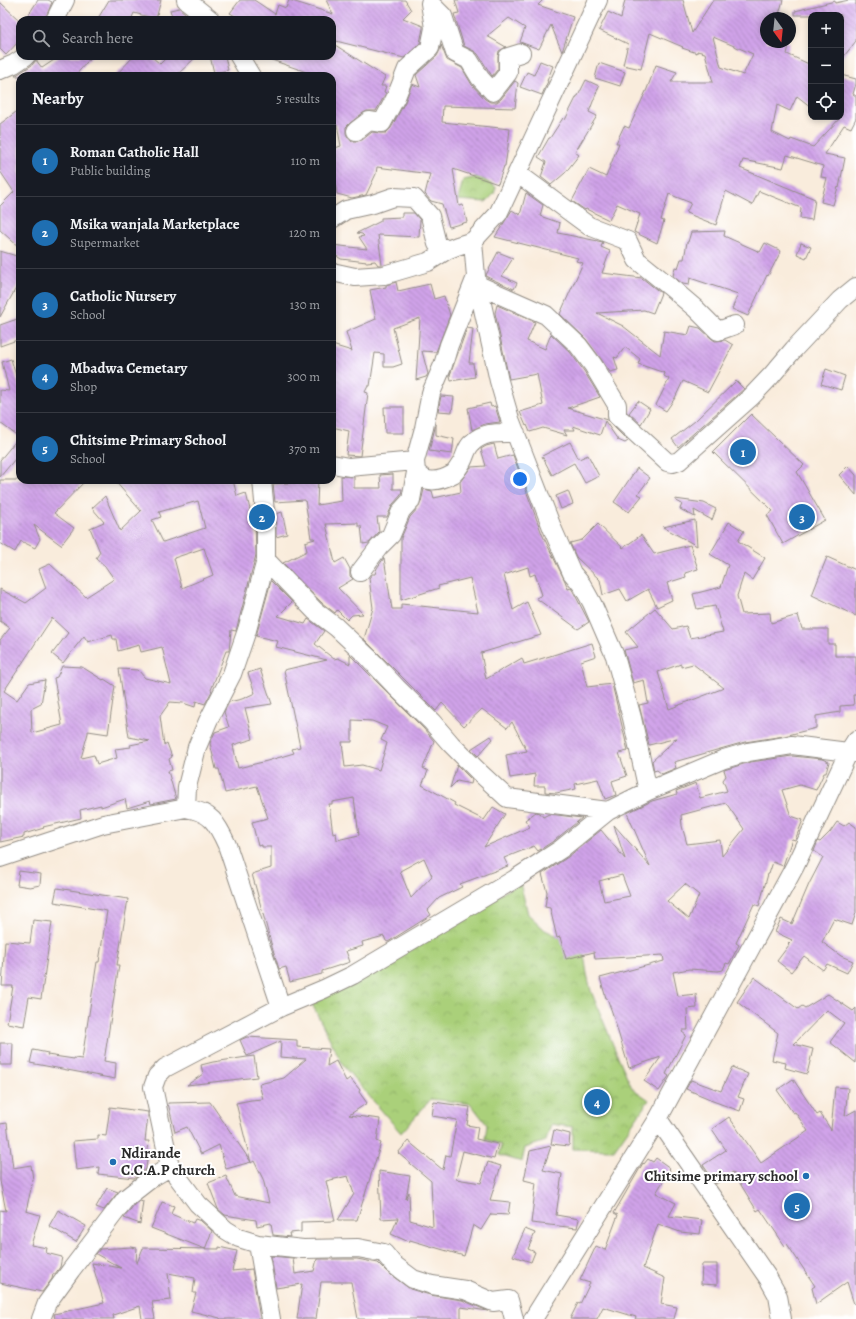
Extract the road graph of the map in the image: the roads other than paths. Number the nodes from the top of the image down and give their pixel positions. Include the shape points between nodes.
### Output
1 (65, 0) edge
2 (186, 0) edge
3 (598, 0) edge
4 (57, 16) edge
5 (206, 16) edge
6 (521, 54) dead end
7 (20, 60) edge
8 (241, 60) edge
9 (0, 70) edge
10 (249, 72) edge
11 (356, 131) dead end
12 (518, 173) junction
13 (336, 217) edge
14 (473, 242) junction
15 (447, 250) junction
16 (336, 273) edge
17 (477, 281) junction
18 (856, 287) edge
19 (735, 325) dead end
20 (516, 433) junction
21 (336, 464) edge
22 (415, 466) junction
23 (262, 484) edge
24 (266, 560) junction
25 (360, 572) dead end
26 (854, 748) edge
27 (648, 791) junction
28 (186, 808) junction
29 (608, 812) junction
30 (0, 858) edge
31 (281, 1007) junction
32 (658, 1120) junction
33 (170, 1167) junction
34 (258, 1244) junction
35 (42, 1319) edge
36 (271, 1319) edge
37 (514, 1319) edge
38 (533, 1319) edge
39 (782, 1319) edge

1 - 4 street
2 - 5 street
3 - 12 street
6 - 11 street via 508,57 508,73 493,92 469,60 455,53 443,16 430,3 434,28 430,48 407,69 382,123 369,121
7 - 9 street
8 - 10 street
12 - 14 street via 498,214
12 - 19 street via 590,226 628,241 637,260 680,295 718,331
13 - 15 street via 346,210 393,197 414,198 430,216 437,244
14 - 15 street
14 - 17 street
15 - 16 street via 428,262 384,275 354,277
17 - 18 street via 546,316 578,345 617,405 617,416 667,462 673,463 679,461 751,397 840,300
17 - 20 street via 499,381
17 - 22 street via 431,393
20 - 22 street via 498,432 478,438 466,449 453,474 434,481 424,478
20 - 27 street via 556,537 572,573 592,603 614,656 632,718
21 - 22 street
22 - 25 street via 411,500 401,511 391,536
23 - 24 street
24 - 28 street via 232,674 197,747 187,787
24 - 29 street via 315,611 368,657 507,798
26 - 27 street via 792,745 748,752 724,759
26 - 32 street via 795,866
27 - 29 street
28 - 30 street via 103,824
28 - 31 street via 197,809 208,815 218,827 227,845
29 - 31 street via 561,849 421,935 353,975
31 - 33 street via 165,1068 157,1076 153,1087
32 - 38 street
32 - 39 street via 768,1278 778,1296
33 - 34 street via 198,1204 226,1230 239,1238
33 - 35 street via 126,1198 47,1303
34 - 36 street
34 - 37 street via 303,1249 358,1248 384,1253 413,1279 465,1290 493,1302 509,1300

